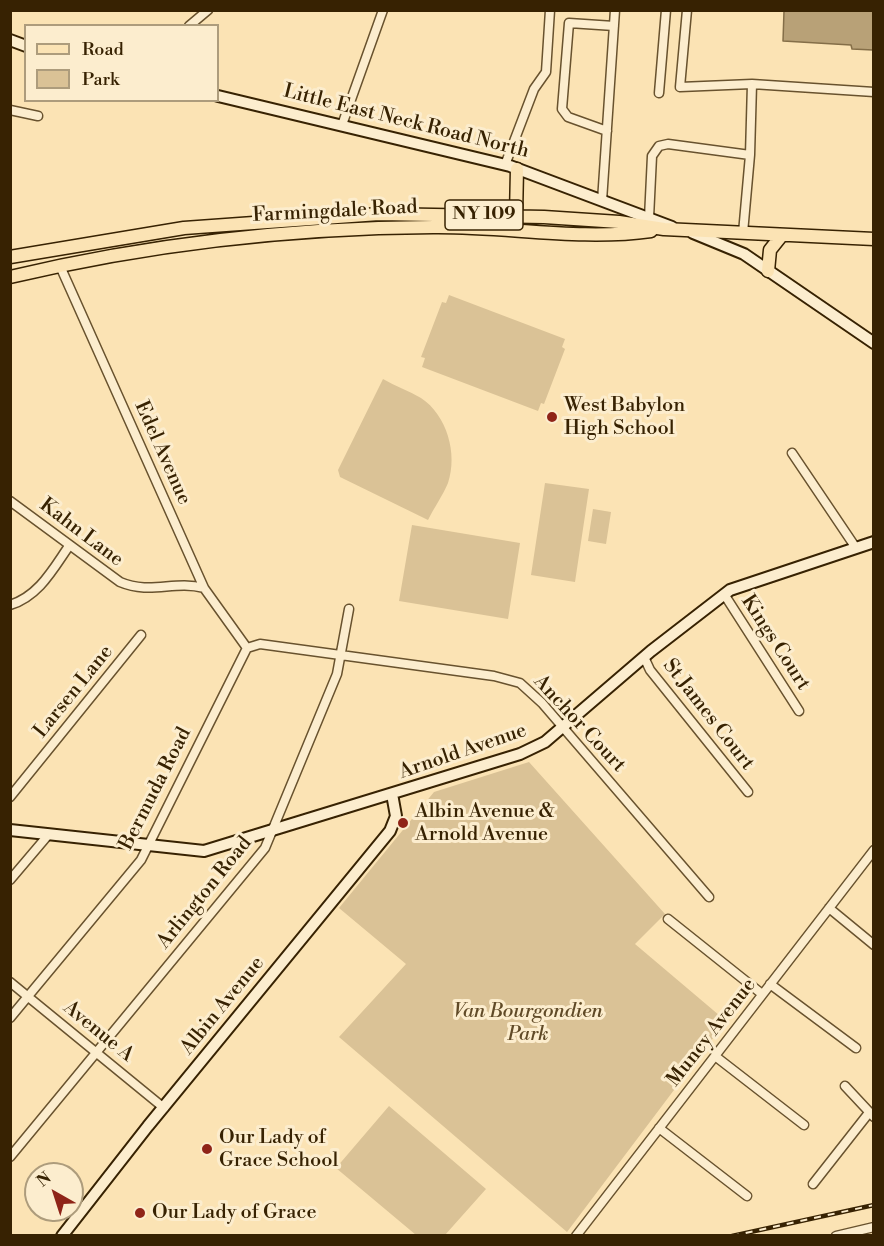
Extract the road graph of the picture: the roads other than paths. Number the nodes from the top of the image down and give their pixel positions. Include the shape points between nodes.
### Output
1 (208, 10) edge
2 (383, 10) edge
3 (550, 10) edge
4 (615, 10) edge
5 (666, 10) edge
6 (687, 10) edge
7 (191, 24) edge
8 (614, 26) junction
9 (752, 84) junction
10 (873, 92) edge
11 (659, 93) dead end
12 (219, 96) edge
13 (10, 110) edge
14 (38, 117) dead end
15 (342, 125) junction
16 (607, 131) junction
17 (750, 155) junction
18 (505, 165) junction
19 (517, 169) junction
20 (602, 201) junction
21 (516, 216) junction
22 (649, 218) junction
23 (664, 229) junction
24 (684, 230) junction
25 (743, 233) junction
26 (782, 235) junction
27 (873, 239) edge
28 (57, 248) junction
29 (10, 257) edge
30 (10, 265) edge
31 (60, 266) junction
32 (768, 271) junction
33 (10, 277) edge
34 (873, 343) edge
35 (792, 453) dead end
36 (10, 501) edge
37 (873, 542) edge
38 (69, 546) junction
39 (856, 548) junction
40 (204, 588) junction
41 (724, 594) junction
42 (10, 605) edge
43 (349, 609) dead end
44 (141, 635) dead end
45 (247, 648) junction
46 (341, 655) junction
47 (644, 657) junction
48 (799, 711) dead end
49 (564, 726) junction
50 (748, 792) dead end
51 (392, 794) junction
52 (10, 797) edge
53 (10, 830) edge
54 (273, 831) junction
55 (49, 834) junction
56 (148, 846) junction
57 (873, 850) edge
58 (10, 880) edge
59 (709, 897) dead end
60 (829, 908) junction
61 (669, 918) dead end
62 (873, 945) edge
63 (10, 982) edge
64 (770, 984) junction
65 (762, 994) junction
66 (28, 996) junction
67 (10, 1018) edge
68 (856, 1048) dead end
69 (96, 1052) junction
70 (715, 1056) junction
71 (845, 1086) dead end
72 (164, 1108) junction
73 (871, 1116) edge
74 (804, 1125) dead end
75 (659, 1128) junction
76 (10, 1157) edge
77 (813, 1184) dead end
78 (747, 1196) dead end
79 (873, 1227) edge
80 (62, 1236) edge
81 (576, 1236) edge
82 (836, 1236) edge

1 - 7 street
2 - 15 street
3 - 18 street via 546,72 534,89
4 - 8 street
5 - 11 street
6 - 9 street via 680,87
8 - 16 street
8 - 16 street via 569,22 562,109 568,117
9 - 10 street
9 - 17 street
12 - 15 street, Little East Neck Road North
13 - 14 street
15 - 18 street, Little East Neck Road North
16 - 20 street
17 - 22 street via 659,146 652,156
17 - 25 street
18 - 19 street, Little East Neck Road North
19 - 20 street, Little East Neck Road North
19 - 21 main road
20 - 22 street, Little East Neck Road North
21 - 23 main road, Farmingdale Road / NY 109 via 619,222
21 - 28 main road, Farmingdale Road / NY 109 via 397,214 304,218 184,228
22 - 24 street, Little East Neck Road North
23 - 24 main road, Farmingdale Road / NY 109
23 - 31 main road, Farmingdale Road / NY 109 via 620,235 444,227 326,230 172,245
24 - 25 main road, NY 109
24 - 32 street, Little East Neck Road North via 731,247
25 - 26 main road, NY 109
26 - 27 main road, NY 109
26 - 32 main road via 770,250
28 - 29 main road, Farmingdale Road / NY 109
28 - 30 main road
31 - 33 main road, Farmingdale Road / NY 109
31 - 40 street, Edel Avenue
32 - 34 street, Little East Neck Road North
35 - 39 street
36 - 38 street, Kahn Lane
37 - 39 street, Arnold Avenue
38 - 40 street, Kahn Lane via 106,574 133,588 160,589 187,583
38 - 42 street via 36,591
39 - 41 street, Arnold Avenue via 743,584
40 - 45 street, Edel Avenue
41 - 47 street, Arnold Avenue
41 - 48 street, Kings Court
43 - 46 street, Arlington Road
44 - 52 street, Larsen Lane
45 - 46 street, Anchor Court via 260,644
45 - 56 street, Bermuda Road
46 - 49 street, Anchor Court via 520,683
46 - 54 street, Arlington Road via 337,674
47 - 49 street, Arnold Avenue
47 - 50 street, St James Court via 650,670
49 - 51 street, Arnold Avenue via 527,752
49 - 59 street, Anchor Court
51 - 54 street, Arnold Avenue
51 - 72 street, Albin Avenue via 396,816 390,831
53 - 55 street, Arnold Avenue
54 - 56 street, Arnold Avenue via 204,851
54 - 69 street, Arlington Road via 265,848
55 - 56 street, Arnold Avenue
55 - 58 street
56 - 66 street, Bermuda Road via 141,860
57 - 60 street, Muncy Avenue
60 - 62 street
60 - 64 street, Muncy Avenue
61 - 65 street
63 - 66 street, Avenue A
64 - 65 street, Muncy Avenue
64 - 68 street
65 - 70 street, Muncy Avenue
66 - 67 street, Bermuda Road
66 - 69 street, Avenue A
69 - 72 street, Avenue A
69 - 76 street, Arlington Road
70 - 74 street
70 - 75 street, Muncy Avenue
71 - 73 street
72 - 80 street, Albin Avenue
73 - 77 street
75 - 78 street
75 - 81 street, Muncy Avenue
79 - 82 street

